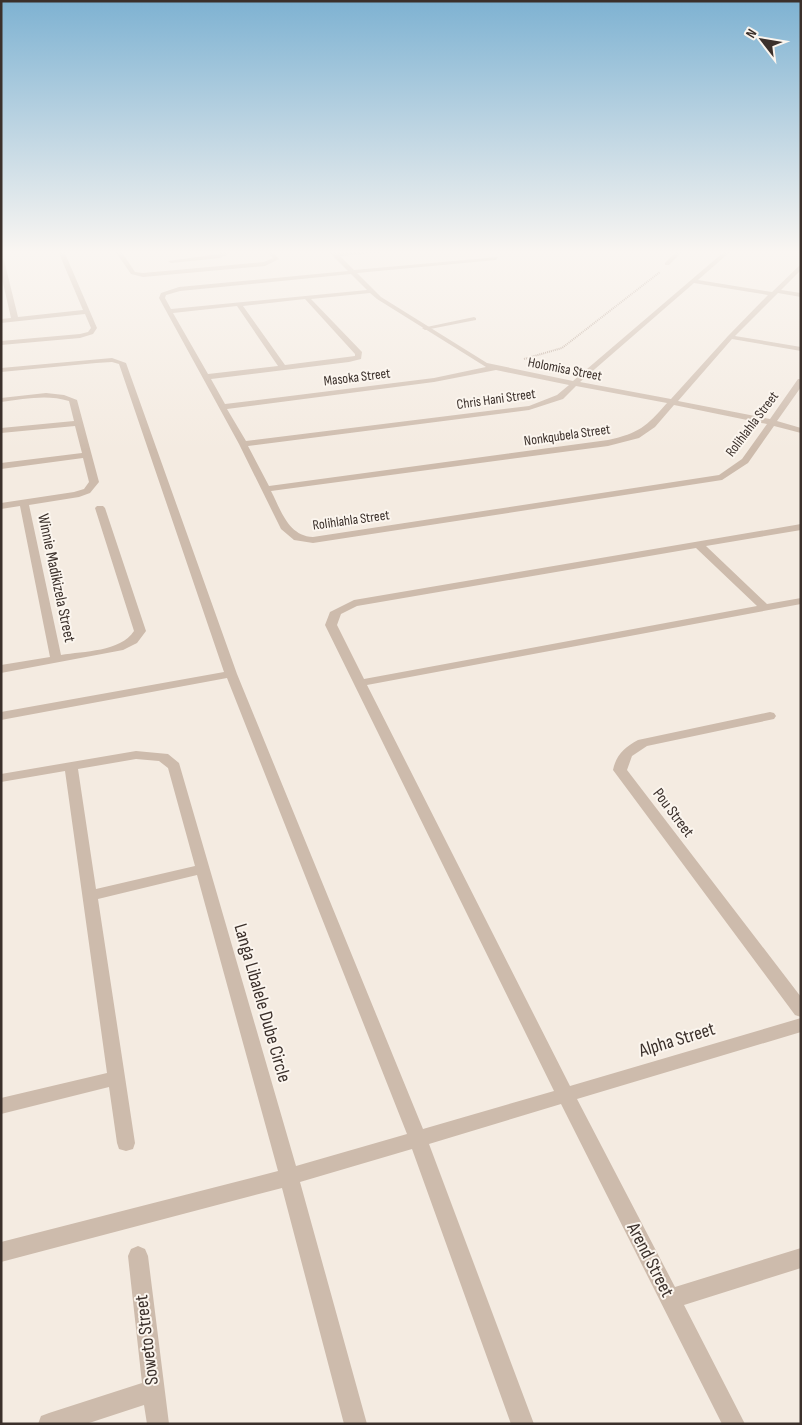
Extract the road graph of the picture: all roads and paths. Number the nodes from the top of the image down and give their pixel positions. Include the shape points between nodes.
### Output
1 (31, 318) edge
2 (89, 318) edge
3 (173, 318) edge
4 (248, 318) edge
5 (324, 318) edge
6 (408, 318) edge
7 (600, 318) edge
8 (651, 318) edge
9 (750, 318) edge
10 (16, 319) joint
11 (474, 319) dead end
12 (1, 320) edge
13 (425, 328) junction
14 (730, 338) junction
15 (1, 344) edge
16 (801, 349) edge
17 (492, 367) junction
18 (283, 368) junction
19 (1, 370) edge
20 (205, 377) junction
21 (801, 381) edge
22 (574, 384) junction
23 (1, 400) edge
24 (673, 402) junction
25 (221, 407) junction
26 (773, 422) junction
27 (78, 423) junction
28 (1, 431) edge
29 (801, 431) edge
30 (243, 444) junction
31 (86, 455) junction
32 (1, 466) edge
33 (266, 489) junction
34 (24, 503) junction
35 (1, 506) edge
36 (100, 508) dead end
37 (801, 527) edge
38 (698, 544) junction
39 (801, 602) edge
40 (765, 608) junction
41 (56, 660) junction
42 (1, 669) edge
43 (231, 674) junction
44 (361, 683) junction
45 (1, 716) edge
46 (770, 716) dead end
47 (71, 766) junction
48 (1, 778) edge
49 (202, 869) junction
50 (90, 896) junction
51 (801, 1010) edge
52 (801, 1025) edge
53 (116, 1078) junction
54 (566, 1096) junction
55 (1, 1106) edge
56 (418, 1139) junction
57 (126, 1143) dead end
58 (289, 1177) junction
59 (1, 1252) edge
60 (138, 1256) dead end
61 (801, 1258) edge
62 (671, 1300) junction
63 (153, 1391) junction
64 (49, 1424) edge
65 (158, 1424) edge
66 (356, 1424) edge
67 (523, 1424) edge
68 (734, 1424) edge

1 - 10 street
2 - 15 street via 94,328 80,336
3 - 20 street, Rolihlahla Street
4 - 18 street
5 - 18 street via 358,356 349,360
6 - 13 street, Holomisa Street
7 - 17 path via 562,348
8 - 22 street, Chris Hani Street
9 - 14 street, Nonkqubela Street
10 - 12 street
11 - 13 lane
13 - 17 street, Holomisa Street
14 - 16 street
14 - 24 street, Nonkqubela Street
17 - 22 street, Holomisa Street
17 - 25 street, Masoka Street via 426,382
18 - 20 street
19 - 43 street via 112,360 122,363
20 - 25 street, Rolihlahla Street
21 - 26 street, Rolihlahla Street
22 - 24 street, Holomisa Street
22 - 30 street, Chris Hani Street via 553,402 529,408
23 - 27 street via 62,396 73,400
24 - 26 street, Holomisa Street
24 - 33 street, Nonkqubela Street via 643,432 621,441
25 - 30 street, Rolihlahla Street
26 - 29 street, Holomisa Street
26 - 33 street, Rolihlahla Street via 740,465 730,473 711,480 313,540 303,540 290,534
27 - 28 street
27 - 31 street
30 - 33 street, Rolihlahla Street
31 - 32 street
31 - 34 street via 94,482 87,491
34 - 35 street
34 - 41 street, Winnie Madikizela Street
36 - 41 street via 140,631 129,644
37 - 38 street, Arend Street
38 - 40 street
38 - 44 street, Arend Street via 348,605 336,612 331,625
39 - 40 street
40 - 44 street
41 - 42 street
43 - 45 street
43 - 56 street
44 - 54 street, Arend Street
46 - 51 street, Pou Street via 643,743 624,757 620,770
47 - 48 street, Langa Libalele Dube Circle
47 - 49 street, Langa Libalele Dube Circle via 136,755 156,756 171,762
47 - 50 street
49 - 50 street
49 - 58 street, Langa Libalele Dube Circle
50 - 53 street
52 - 54 street, Alpha Street
53 - 55 street
53 - 57 street
54 - 56 street, Alpha Street
54 - 62 street, Arend Street
56 - 58 street, Alpha Street
56 - 67 street
58 - 59 street, Alpha Street
58 - 66 street, Langa Libalele Dube Circle
60 - 63 street, Soweto Street
61 - 62 street
62 - 68 street, Arend Street
63 - 64 street
63 - 65 street, Soweto Street

